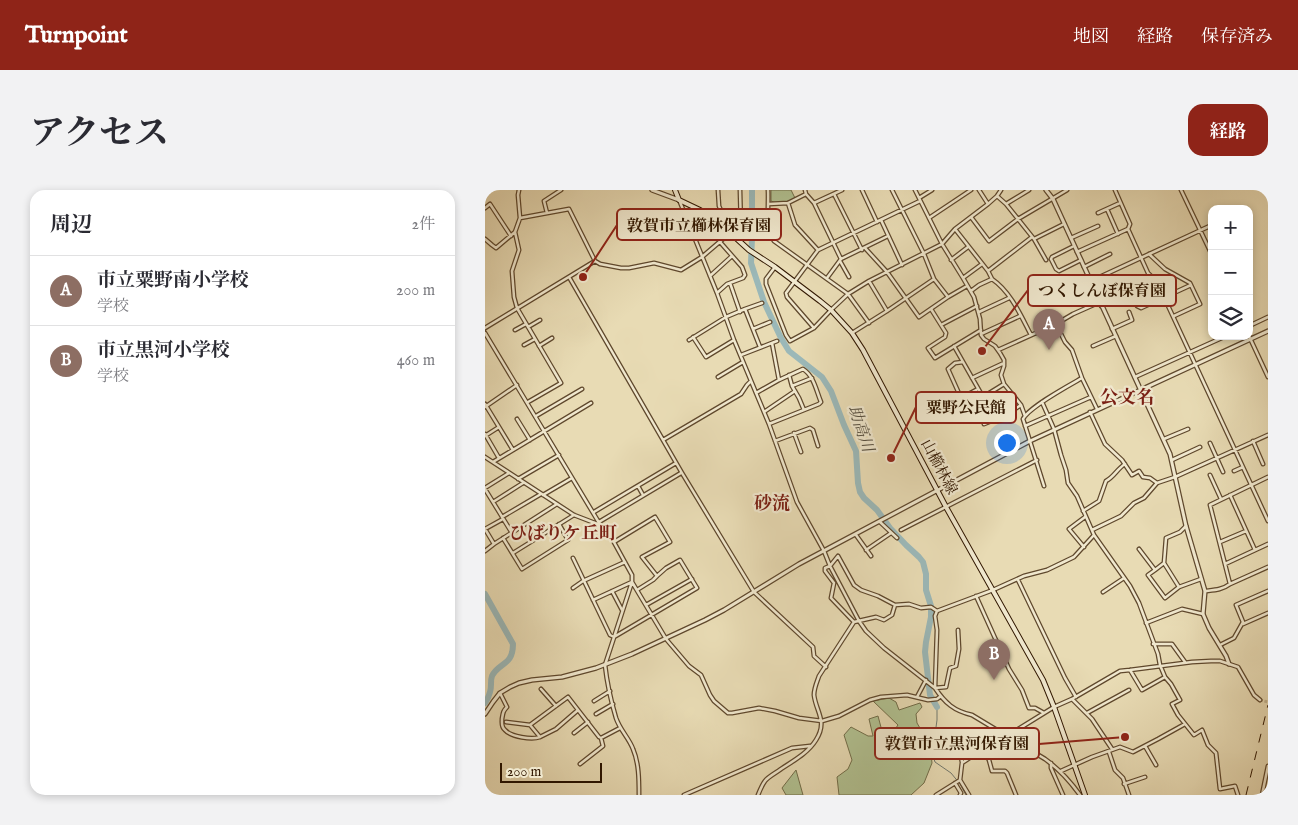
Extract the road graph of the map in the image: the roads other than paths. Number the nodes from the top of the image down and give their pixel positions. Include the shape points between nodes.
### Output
1 (519, 190) edge
2 (561, 190) edge
3 (652, 190) edge
4 (675, 190) edge
5 (719, 190) edge
6 (740, 190) edge
7 (769, 190) edge
8 (842, 190) edge
9 (862, 190) edge
10 (893, 190) edge
11 (915, 190) edge
12 (932, 190) edge
13 (971, 190) edge
14 (979, 190) edge
15 (1001, 190) edge
16 (1029, 190) edge
17 (1046, 190) edge
18 (1067, 190) edge
19 (1115, 190) edge
20 (1181, 190) edge
21 (805, 192) edge
22 (834, 194) junction
23 (997, 196) junction
24 (1053, 198) junction
25 (679, 200) junction
26 (920, 200) junction
27 (1120, 203) junction
28 (769, 204) junction
29 (789, 204) junction
30 (814, 204) junction
31 (988, 204) junction
32 (1006, 204) junction
33 (485, 208) edge
34 (1107, 209) junction
35 (902, 210) junction
36 (684, 211) junction
37 (547, 213) junction
38 (1098, 213) dead end
39 (971, 217) junction
40 (520, 218) junction
41 (928, 219) junction
42 (1018, 219) junction
43 (879, 221) junction
44 (649, 224) dead end
45 (1064, 224) junction
46 (1098, 226) dead end
47 (1208, 226) edge
48 (725, 228) junction
49 (955, 229) junction
50 (1128, 229) junction
51 (1200, 230) junction
52 (515, 232) junction
53 (730, 233) junction
54 (853, 233) junction
55 (1118, 234) junction
56 (511, 236) junction
57 (735, 236) junction
58 (888, 236) junction
59 (1033, 238) junction
60 (1071, 238) junction
61 (485, 239) edge
62 (720, 242) junction
63 (833, 243) junction
64 (942, 244) junction
65 (968, 246) junction
66 (1074, 246) junction
67 (864, 249) junction
68 (818, 250) junction
69 (1209, 250) edge
70 (1077, 252) junction
71 (924, 254) junction
72 (1110, 254) dead end
73 (1149, 254) junction
74 (732, 256) junction
75 (702, 257) junction
76 (1141, 257) junction
77 (841, 260) junction
78 (951, 260) junction
79 (1046, 260) dead end
80 (1081, 260) junction
81 (595, 261) junction
82 (808, 264) junction
83 (982, 264) junction
84 (902, 265) junction
85 (775, 267) junction
86 (1084, 267) junction
87 (987, 271) junction
88 (887, 272) junction
89 (710, 276) junction
90 (569, 277) junction
91 (849, 277) dead end
92 (827, 278) junction
93 (963, 278) junction
94 (993, 279) junction
95 (934, 280) junction
96 (1155, 280) junction
97 (795, 281) junction
98 (869, 281) junction
99 (1091, 281) junction
100 (730, 283) junction
101 (1191, 285) junction
102 (967, 286) junction
103 (971, 291) junction
104 (717, 293) junction
105 (848, 294) junction
106 (948, 297) junction
107 (1010, 297) junction
108 (1165, 297) junction
109 (1119, 298) dead end
110 (907, 299) junction
111 (762, 303) dead end
112 (1101, 304) junction
113 (977, 306) junction
114 (517, 308) junction
115 (745, 309) junction
116 (931, 309) junction
117 (831, 310) junction
118 (740, 312) junction
119 (887, 312) junction
120 (979, 312) junction
121 (1129, 312) dead end
122 (1020, 316) junction
123 (1174, 316) junction
124 (726, 317) junction
125 (1268, 317) edge
126 (540, 320) dead end
127 (770, 322) dead end
128 (869, 323) junction
129 (1056, 324) junction
130 (1253, 324) edge
131 (941, 325) junction
132 (527, 326) junction
133 (485, 328) edge
134 (814, 328) junction
135 (753, 329) junction
136 (1113, 329) junction
137 (515, 330) dead end
138 (981, 330) junction
139 (1268, 331) edge
140 (485, 334) edge
141 (852, 334) junction
142 (981, 334) junction
143 (1031, 335) junction
144 (1115, 336) junction
145 (693, 337) junction
146 (1253, 337) edge
147 (535, 338) junction
148 (552, 338) dead end
149 (689, 340) dead end
150 (734, 340) junction
151 (1218, 340) edge
152 (1246, 340) edge
153 (1251, 340) edge
154 (777, 341) dead end
155 (773, 343) junction
156 (525, 345) dead end
157 (539, 346) junction
158 (954, 346) junction
159 (1093, 346) dead end
160 (760, 347) junction
161 (998, 350) junction
162 (1190, 353) junction
163 (741, 355) junction
164 (743, 362) junction
165 (963, 362) junction
166 (1004, 363) junction
167 (1196, 364) junction
168 (789, 375) junction
169 (718, 377) dead end
170 (1135, 377) junction
171 (1268, 377) edge
172 (811, 378) junction
173 (972, 378) junction
174 (1082, 378) junction
175 (779, 380) junction
176 (751, 381) junction
177 (1004, 384) junction
178 (517, 385) junction
179 (792, 386) junction
180 (979, 388) junction
181 (582, 389) dead end
182 (795, 390) junction
183 (1141, 390) junction
184 (756, 392) junction
185 (1013, 395) junction
186 (983, 397) junction
187 (1091, 397) junction
188 (527, 402) junction
189 (1042, 402) junction
190 (591, 403) dead end
191 (1021, 405) junction
192 (485, 406) edge
193 (1097, 409) junction
194 (804, 410) junction
195 (763, 412) junction
196 (1090, 412) junction
197 (536, 416) junction
198 (1025, 416) junction
199 (1049, 416) junction
200 (517, 419) dead end
201 (769, 424) junction
202 (984, 424) dead end
203 (1025, 426) junction
204 (499, 427) junction
205 (1054, 429) junction
206 (1188, 429) dead end
207 (545, 431) junction
208 (794, 434) junction
209 (485, 435) edge
210 (1268, 435) edge
211 (1164, 439) junction
212 (530, 440) junction
213 (663, 440) junction
214 (775, 441) junction
215 (1030, 441) junction
216 (1253, 441) junction
217 (1210, 443) dead end
218 (818, 446) dead end
219 (1199, 448) dead end
220 (513, 450) junction
221 (1235, 450) junction
222 (801, 452) dead end
223 (559, 455) junction
224 (485, 457) edge
225 (499, 458) junction
226 (1217, 458) junction
227 (1037, 460) junction
228 (1172, 460) junction
229 (493, 462) junction
230 (676, 463) junction
231 (1125, 464) junction
232 (1263, 464) dead end
233 (1243, 467) junction
234 (1234, 471) dead end
235 (1223, 472) dead end
236 (509, 473) junction
237 (682, 473) junction
238 (1210, 475) dead end
239 (1175, 477) junction
240 (572, 478) junction
241 (1268, 478) edge
242 (518, 479) junction
243 (523, 482) junction
244 (1157, 484) junction
245 (1251, 485) junction
246 (638, 486) junction
247 (1044, 486) dead end
248 (485, 489) edge
249 (938, 490) junction
250 (542, 495) junction
251 (1230, 495) junction
252 (643, 496) junction
253 (1221, 499) junction
254 (493, 502) junction
255 (557, 504) junction
256 (946, 506) junction
257 (1083, 511) junction
258 (593, 513) junction
259 (574, 515) junction
260 (1085, 517) junction
261 (503, 518) junction
262 (881, 521) junction
263 (1268, 521) edge
264 (599, 522) junction
265 (559, 524) junction
266 (601, 526) junction
267 (1186, 526) junction
268 (485, 529) edge
269 (901, 530) dead end
270 (1091, 530) junction
271 (1246, 530) junction
272 (512, 533) junction
273 (891, 533) junction
274 (856, 535) junction
275 (1094, 535) junction
276 (503, 538) junction
277 (897, 538) dead end
278 (614, 542) junction
279 (1220, 542) junction
280 (494, 544) junction
281 (1268, 544) edge
282 (1084, 547) junction
283 (1139, 548) dead end
284 (867, 550) junction
285 (1255, 550) junction
286 (485, 551) edge
287 (824, 551) junction
288 (513, 553) junction
289 (871, 556) dead end
290 (573, 558) dead end
291 (625, 562) junction
292 (1164, 563) junction
293 (1225, 564) junction
294 (830, 566) junction
295 (1268, 567) edge
296 (1155, 570) junction
297 (657, 576) junction
298 (1124, 578) junction
299 (1202, 578) junction
300 (692, 579) junction
301 (1018, 579) junction
302 (583, 581) junction
303 (632, 582) junction
304 (1230, 584) junction
305 (1179, 586) junction
306 (573, 588) dead end
307 (637, 590) junction
308 (993, 590) junction
309 (613, 591) junction
310 (1205, 591) junction
311 (1268, 591) edge
312 (755, 592) junction
313 (1103, 592) dead end
314 (976, 596) junction
315 (593, 600) junction
316 (646, 605) junction
317 (895, 606) junction
318 (623, 611) junction
319 (937, 611) junction
320 (1268, 613) edge
321 (1203, 614) junction
322 (652, 615) junction
323 (859, 621) junction
324 (855, 622) junction
325 (1146, 623) junction
326 (1242, 624) junction
327 (958, 630) dead end
328 (614, 637) junction
329 (666, 638) junction
330 (1153, 644) junction
331 (1220, 645) junction
332 (1185, 662) junction
333 (1229, 664) junction
334 (605, 665) junction
335 (1160, 666) junction
336 (826, 667) junction
337 (1130, 670) junction
338 (1165, 677) junction
339 (926, 680) junction
340 (935, 688) junction
341 (541, 689) dead end
342 (1129, 690) dead end
343 (610, 691) junction
344 (500, 693) junction
345 (941, 696) junction
346 (1076, 697) junction
347 (917, 698) junction
348 (1072, 699) junction
349 (1260, 700) tunnel mouth
350 (594, 701) dead end
351 (613, 704) junction
352 (557, 706) junction
353 (1055, 707) junction
354 (578, 710) junction
355 (1086, 713) junction
356 (485, 714) edge
357 (596, 714) dead end
358 (1045, 714) junction
359 (822, 721) junction
360 (507, 722) dead end
361 (588, 722) junction
362 (1185, 724) junction
363 (531, 725) junction
364 (620, 728) junction
365 (997, 730) junction
366 (574, 733) dead end
367 (1007, 736) junction
368 (540, 737) junction
369 (601, 738) junction
370 (979, 739) junction
371 (812, 745) junction
372 (1145, 746) junction
373 (983, 749) junction
374 (1112, 749) junction
375 (1108, 751) junction
376 (963, 763) junction
377 (1051, 763) junction
378 (581, 764) dead end
379 (1074, 765) junction
380 (1156, 765) dead end
381 (1268, 766) edge
382 (1061, 771) junction
383 (1145, 777) dead end
384 (960, 780) junction
385 (955, 783) junction
386 (1124, 784) junction
387 (639, 795) edge
388 (684, 795) edge
389 (759, 795) edge
390 (936, 795) edge
391 (960, 795) edge
392 (969, 795) edge
393 (1016, 795) edge
394 (1063, 795) edge
395 (1080, 795) edge
396 (1085, 795) edge
397 (1129, 795) edge
398 (1238, 795) edge
399 (1262, 795) edge

1 - 40 street
2 - 37 street via 544,201
3 - 25 street
4 - 25 main road
5 - 48 street via 719,206 727,224
6 - 57 street via 741,229
7 - 28 street
8 - 22 street
9 - 43 street
10 - 35 street
11 - 26 street
12 - 26 street
13 - 41 street
14 - 31 street
15 - 23 street
16 - 32 street
17 - 24 street
18 - 24 street
19 - 27 street
20 - 51 street
21 - 29 street
21 - 30 street
22 - 30 street
22 - 54 street
23 - 31 street
23 - 32 street
24 - 42 street
24 - 45 street
25 - 36 street
25 - 48 main road, 山櫛林線
26 - 35 street
26 - 41 street
27 - 34 street
27 - 50 street via 1130,224
28 - 29 street
28 - 82 street via 771,236
29 - 68 street via 795,225
30 - 63 street
31 - 39 street
32 - 42 street
33 - 56 street via 490,204
34 - 38 street
34 - 55 street
35 - 43 street
35 - 71 street
36 - 44 street
36 - 75 street
37 - 40 street
37 - 81 street via 569,209
39 - 42 street via 989,241
39 - 49 street
40 - 52 street
41 - 64 street
42 - 59 street
43 - 54 street
43 - 58 street
45 - 59 street
45 - 60 street
46 - 60 street
47 - 51 street
48 - 53 main road, 山櫛林線
49 - 64 street
49 - 65 street
50 - 55 street
50 - 76 street
51 - 69 street
51 - 73 street
52 - 56 street
52 - 114 street via 519,250 512,271
53 - 57 main road, 山櫛林線
53 - 62 street
54 - 63 street
54 - 67 street
55 - 70 street
56 - 61 street via 496,248
57 - 85 main road, 山櫛林線
58 - 67 street
58 - 84 street
59 - 79 street
59 - 87 street
60 - 66 street
62 - 74 street
62 - 75 street
63 - 68 street
63 - 77 street
64 - 71 street
64 - 78 street
65 - 78 street
65 - 83 street
66 - 70 street
66 - 80 street via 1052,257 1056,270
67 - 77 street
67 - 88 street
68 - 82 street
70 - 80 street
71 - 84 street
71 - 95 street
72 - 86 street
73 - 76 street
73 - 101 street via 1165,269
74 - 89 street
74 - 100 street via 745,275
75 - 81 street via 681,270 654,263 621,268
75 - 89 street
76 - 96 street via 1148,274
76 - 99 street
77 - 91 street
77 - 92 street
78 - 93 street
80 - 86 street
81 - 90 street
82 - 92 street
82 - 97 street
83 - 87 street
83 - 93 street
84 - 88 street
85 - 97 main road, 山櫛林線
85 - 134 street via 765,284 786,336 790,341
86 - 99 street
87 - 94 street
88 - 98 street
88 - 110 street
89 - 104 street
90 - 114 street
90 - 213 street
92 - 105 street
93 - 102 street
94 - 103 street
94 - 107 street
95 - 106 street
95 - 110 street
96 - 108 street
96 - 108 street via 1134,290 1132,295 1137,306 1141,308
97 - 117 main road, 山櫛林線
97 - 134 street via 786,293 787,298
98 - 105 street
98 - 119 street
99 - 112 street
100 - 104 street
100 - 118 street
101 - 108 street
101 - 123 street via 1200,304
102 - 103 street
102 - 106 street
103 - 113 street
104 - 124 street
105 - 117 street
105 - 128 street
106 - 116 street
107 - 120 street
107 - 122 street
108 - 123 street
109 - 112 street
110 - 116 street via 919,317
110 - 119 street
111 - 115 street
112 - 129 street
112 - 136 street
113 - 120 street
113 - 131 street
114 - 132 street
114 - 133 street
115 - 118 street
115 - 135 street
116 - 131 street
117 - 134 street
117 - 141 main road, 山櫛林線
118 - 124 street
119 - 128 street
120 - 138 street
121 - 136 street via 1132,320
122 - 142 street
122 - 143 street
123 - 162 street
124 - 145 street
124 - 150 street
125 - 130 street
126 - 132 street
127 - 135 street
128 - 141 street
129 - 143 street
129 - 174 street
131 - 158 street via 945,336 928,348 935,358
132 - 137 street
132 - 147 street
135 - 160 street
136 - 144 street
138 - 142 street
138 - 158 street
139 - 146 street
140 - 178 street
141 - 249 main road, 山櫛林線
142 - 161 street
143 - 161 street
144 - 159 street
144 - 170 street
145 - 149 street
145 - 150 street via 706,357
147 - 156 street
147 - 157 street
148 - 157 street
150 - 163 street
151 - 162 street
152 - 167 street
153 - 171 street
154 - 155 street
155 - 160 street
155 - 175 street
157 - 188 street via 561,382
158 - 165 street
160 - 163 street
161 - 166 street
162 - 167 street
162 - 170 street
163 - 164 street
164 - 169 street
164 - 176 street
165 - 173 street
165 - 180 street via 948,369 961,398
166 - 173 street
166 - 177 street via 1001,375
167 - 183 street
167 - 221 street
168 - 172 street via 803,370
168 - 175 street
168 - 179 street
170 - 183 street
172 - 179 street
172 - 194 street via 821,402
173 - 180 street
174 - 187 street
174 - 189 street
175 - 184 street
176 - 184 street
176 - 213 street via 741,394
177 - 185 street
177 - 186 street
178 - 188 street
178 - 192 street
179 - 182 street
180 - 186 street
181 - 197 street
182 - 194 street
182 - 195 street
183 - 193 street
183 - 211 street
184 - 195 street
185 - 186 street via 992,408
185 - 191 street
187 - 193 street
187 - 199 street
188 - 197 street
189 - 198 street
189 - 199 street
190 - 207 street
191 - 198 street
191 - 202 street
192 - 204 street
193 - 196 street
194 - 201 street
195 - 201 street
196 - 205 street
196 - 231 street via 1105,444
197 - 207 street
198 - 203 street
199 - 203 street
199 - 205 street
200 - 212 street
201 - 214 street
203 - 215 street
204 - 209 street
204 - 220 street
205 - 215 street
205 - 257 street via 1068,484
206 - 211 street
207 - 212 street
207 - 223 street
208 - 214 street
208 - 218 street via 810,428
208 - 222 street
209 - 225 street
210 - 216 street
211 - 228 street
212 - 220 street
213 - 230 street
214 - 287 street via 797,502
215 - 227 street
215 - 249 street
216 - 221 street
216 - 232 street
217 - 226 street
219 - 228 street
220 - 225 street
221 - 226 street
221 - 233 street
223 - 240 street
223 - 242 street
224 - 229 street
225 - 229 street
226 - 235 street
226 - 239 street
227 - 247 street
227 - 256 street
228 - 239 street
229 - 236 street
230 - 237 street
230 - 246 street
231 - 244 street via 1132,475 1139,471 1143,477
231 - 257 street via 1106,481 1099,501
233 - 234 street
233 - 245 street
236 - 242 street
236 - 248 street
237 - 252 street
237 - 312 street
238 - 253 street
239 - 244 street
239 - 267 street
240 - 250 street
240 - 258 street
241 - 245 street
242 - 243 street
243 - 250 street
243 - 254 street
244 - 270 street via 1121,516
245 - 251 street
245 - 263 street
246 - 252 street
246 - 258 street
248 - 254 street
249 - 256 main road, 山櫛林線
249 - 262 street
250 - 255 street
250 - 261 street
251 - 253 street
251 - 271 street
252 - 264 street
253 - 279 street via 1210,505
254 - 261 street
255 - 259 street
255 - 272 street
256 - 269 street
256 - 308 main road, 山櫛林線
257 - 260 street
258 - 264 street
259 - 265 street
259 - 266 street
260 - 270 street
260 - 282 street via 1069,529
261 - 268 street
261 - 272 street
262 - 273 street
262 - 274 street
264 - 266 street
265 - 288 street
265 - 288 street via 569,540 522,569
266 - 278 street
267 - 292 street via 1166,538
267 - 299 street
268 - 280 street
270 - 275 street
271 - 279 street
271 - 285 street
272 - 276 street
273 - 277 street
273 - 284 street
274 - 284 street
274 - 287 street
275 - 282 street
275 - 298 street
276 - 280 street
276 - 288 street
278 - 291 street
278 - 297 street via 655,517 670,542 642,557
279 - 293 street
280 - 286 street
281 - 285 street
282 - 301 street via 1074,557
283 - 296 street
284 - 289 street
285 - 293 street
287 - 294 street
287 - 312 street
290 - 302 street
291 - 302 street
291 - 303 street
292 - 296 street
292 - 305 street
293 - 304 street
294 - 317 street via 838,556 854,585
294 - 323 street
294 - 324 street via 825,569 834,582 831,598
295 - 304 street
296 - 305 street via 1148,575 1165,598
297 - 300 street via 680,560
297 - 307 street
298 - 313 street
298 - 325 street
299 - 305 street
299 - 310 street
300 - 316 street
300 - 322 street via 697,588
301 - 308 street
301 - 346 street
302 - 306 street
302 - 315 street
303 - 307 street
303 - 309 street
303 - 318 street
304 - 310 street
307 - 316 street
308 - 314 street
308 - 353 main road, 山櫛林線
309 - 315 street
309 - 318 street
310 - 321 street
311 - 326 street via 1236,605
312 - 329 street via 716,615
312 - 336 street via 813,647 813,655
314 - 319 street
314 - 358 street via 1029,708
315 - 328 street
316 - 322 street
317 - 319 street via 909,604
317 - 323 street via 884,620 876,617
318 - 328 street
319 - 340 street
320 - 326 street
321 - 325 street via 1182,609
321 - 331 street
322 - 328 street
322 - 329 street
323 - 324 street
323 - 339 street via 884,648
324 - 336 street
325 - 330 street
326 - 331 street via 1234,638
327 - 340 street via 956,666 950,668 946,687
328 - 334 street
329 - 334 street
329 - 359 street via 689,666 701,675 714,701 728,713 759,708
330 - 332 street via 1172,644
330 - 335 street
331 - 333 street
332 - 333 street via 1220,661
332 - 335 street
333 - 349 street via 1238,667
334 - 343 street
334 - 344 street via 562,677 532,680
335 - 337 street
335 - 338 street
336 - 359 street via 819,676 814,694
337 - 338 street via 1142,690
337 - 346 street via 1120,671
338 - 362 street via 1180,700 1172,704
339 - 340 street
339 - 347 street
340 - 345 street
341 - 352 street
342 - 355 street
343 - 350 street
343 - 351 street
344 - 356 street
344 - 368 street via 507,707 503,711 502,725 506,732
345 - 347 street via 928,700
345 - 365 street via 955,709
346 - 348 street
347 - 359 street via 907,695 881,697
348 - 353 street
348 - 355 street
351 - 357 street
351 - 364 street
352 - 354 street via 568,697
352 - 363 street
353 - 358 street
353 - 379 main road, 山櫛林線
354 - 361 street
354 - 368 street via 556,729
355 - 374 street
358 - 367 street
359 - 371 street
360 - 363 street
361 - 366 street
361 - 369 street
362 - 372 street
362 - 398 street via 1194,735 1202,730 1216,753 1221,789 1235,786
363 - 368 street
364 - 369 street
364 - 387 street via 633,748
365 - 367 street
365 - 370 street
367 - 377 street
369 - 378 street via 603,746
370 - 373 street
370 - 376 street via 960,751
371 - 388 street via 792,748
371 - 389 street via 770,776
372 - 374 street via 1133,752 1120,747
372 - 380 street
373 - 376 street
373 - 393 street via 992,771 1007,773
374 - 375 street
375 - 379 street
375 - 386 street
376 - 384 street
377 - 382 street
377 - 394 street
379 - 382 street
379 - 396 main road, 山櫛林線
381 - 399 street
382 - 395 street
383 - 386 street
384 - 385 street
384 - 392 street
385 - 390 street
385 - 391 street
386 - 397 street

